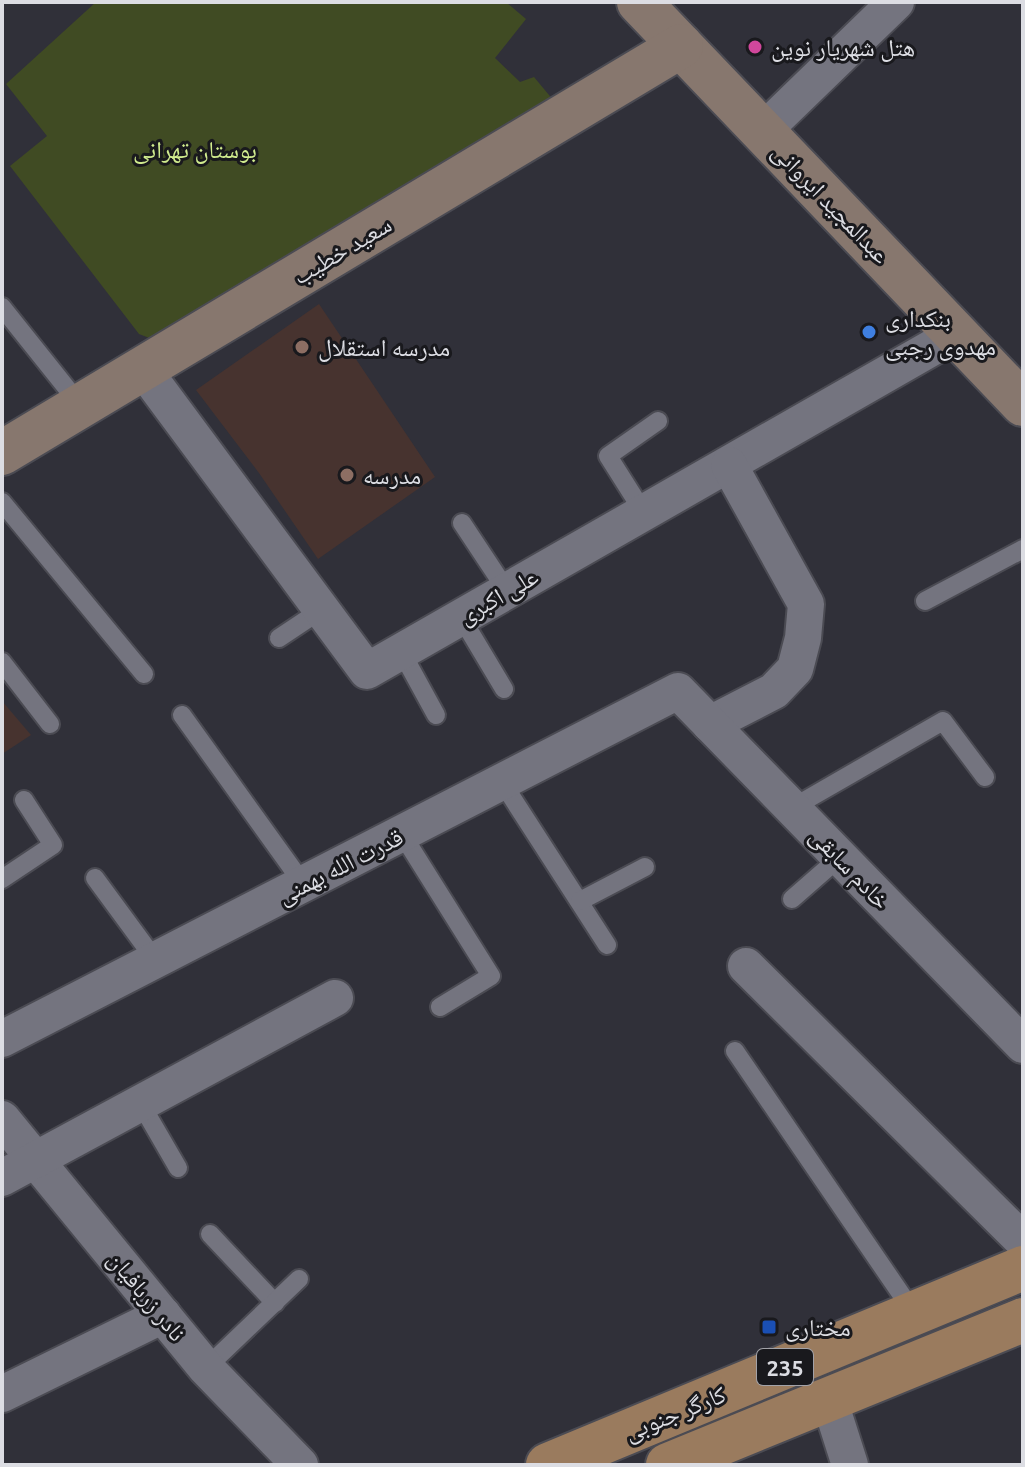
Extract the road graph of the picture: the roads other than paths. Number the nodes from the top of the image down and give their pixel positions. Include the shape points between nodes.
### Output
1 (639, 2) edge
2 (896, 2) edge
3 (681, 46) junction
4 (763, 131) junction
5 (2, 307) edge
6 (956, 334) junction
7 (143, 369) junction
8 (1023, 404) edge
9 (81, 406) junction
10 (658, 421) dead end
11 (2, 453) edge
12 (729, 465) junction
13 (2, 502) edge
14 (644, 513) junction
15 (462, 523) dead end
16 (1023, 549) edge
17 (507, 591) junction
18 (925, 601) dead end
19 (321, 610) junction
20 (461, 617) junction
21 (279, 638) dead end
22 (401, 651) junction
23 (2, 662) edge
24 (144, 674) dead end
25 (504, 689) dead end
26 (678, 691) joint
27 (182, 715) dead end
28 (436, 715) dead end
29 (50, 724) dead end
30 (710, 724) junction
31 (985, 777) dead end
32 (502, 782) junction
33 (24, 800) dead end
34 (792, 808) junction
35 (402, 834) junction
36 (840, 857) junction
37 (645, 867) dead end
38 (95, 878) dead end
39 (2, 879) edge
40 (304, 885) junction
41 (792, 899) dead end
42 (580, 901) junction
43 (607, 945) dead end
44 (156, 961) junction
45 (746, 966) dead end
46 (335, 998) dead end
47 (440, 1007) dead end
48 (2, 1039) edge
49 (1023, 1045) edge
50 (735, 1051) dead end
51 (141, 1104) junction
52 (2, 1119) edge
53 (36, 1161) junction
54 (178, 1168) dead end
55 (2, 1178) edge
56 (210, 1234) dead end
57 (1023, 1241) edge
58 (1023, 1268) edge
59 (299, 1279) dead end
60 (275, 1303) junction
61 (914, 1314) junction
62 (163, 1315) junction
63 (1023, 1320) edge
64 (206, 1368) junction
65 (2, 1394) edge
66 (829, 1399) junction
67 (680, 1463) edge
68 (300, 1465) edge
69 (548, 1465) edge
70 (850, 1465) edge

1 - 3 street, عبدالمجید ایروانی
2 - 4 street
3 - 4 street, عبدالمجید ایروانی
3 - 7 street, سعید خطیب
4 - 6 street, عبدالمجید ایروانی
5 - 9 lane
6 - 8 street, عبدالمجید ایروانی
6 - 12 street, علی اکبری
7 - 9 street, سعید خطیب
7 - 19 street, علی اکبری
9 - 11 street, سعید خطیب
10 - 14 lane via 608,456
12 - 14 street, علی اکبری
12 - 30 street via 806,604 795,669 774,691
13 - 24 lane
14 - 17 street, علی اکبری
15 - 17 lane
16 - 18 lane
17 - 20 street, علی اکبری
19 - 21 lane
19 - 22 street, علی اکبری via 367,671
20 - 22 street, علی اکبری
20 - 25 lane
22 - 28 lane
23 - 29 lane
26 - 30 street, خادم سابقی
26 - 32 street, قدرت الله بهمنی
27 - 40 lane
30 - 34 street, خادم سابقی
31 - 34 lane via 943,721
32 - 35 street, قدرت الله بهمنی
32 - 42 lane
33 - 39 lane via 53,845
34 - 36 street, خادم سابقی
35 - 40 street, قدرت الله بهمنی
35 - 47 lane via 491,976
36 - 41 lane
36 - 49 street, خادم سابقی
37 - 42 lane
38 - 44 lane
40 - 44 street, قدرت الله بهمنی
42 - 43 lane
44 - 48 street, قدرت الله بهمنی
45 - 57 street
46 - 51 street
50 - 61 lane
51 - 53 street
51 - 54 lane
52 - 53 street, نادر زربافیان
53 - 55 street
53 - 62 street, نادر زربافیان
56 - 60 lane
58 - 61 main road, کارگر جنوبی / 235
59 - 60 lane
60 - 64 lane
61 - 69 main road, کارگر جنوبی / 235
62 - 64 street, نادر زربافیان
62 - 65 street
63 - 66 main road, کارگر جنوبی / 235
64 - 68 street, نادر زربافیان
66 - 67 main road, کارگر جنوبی / 235
66 - 70 street

